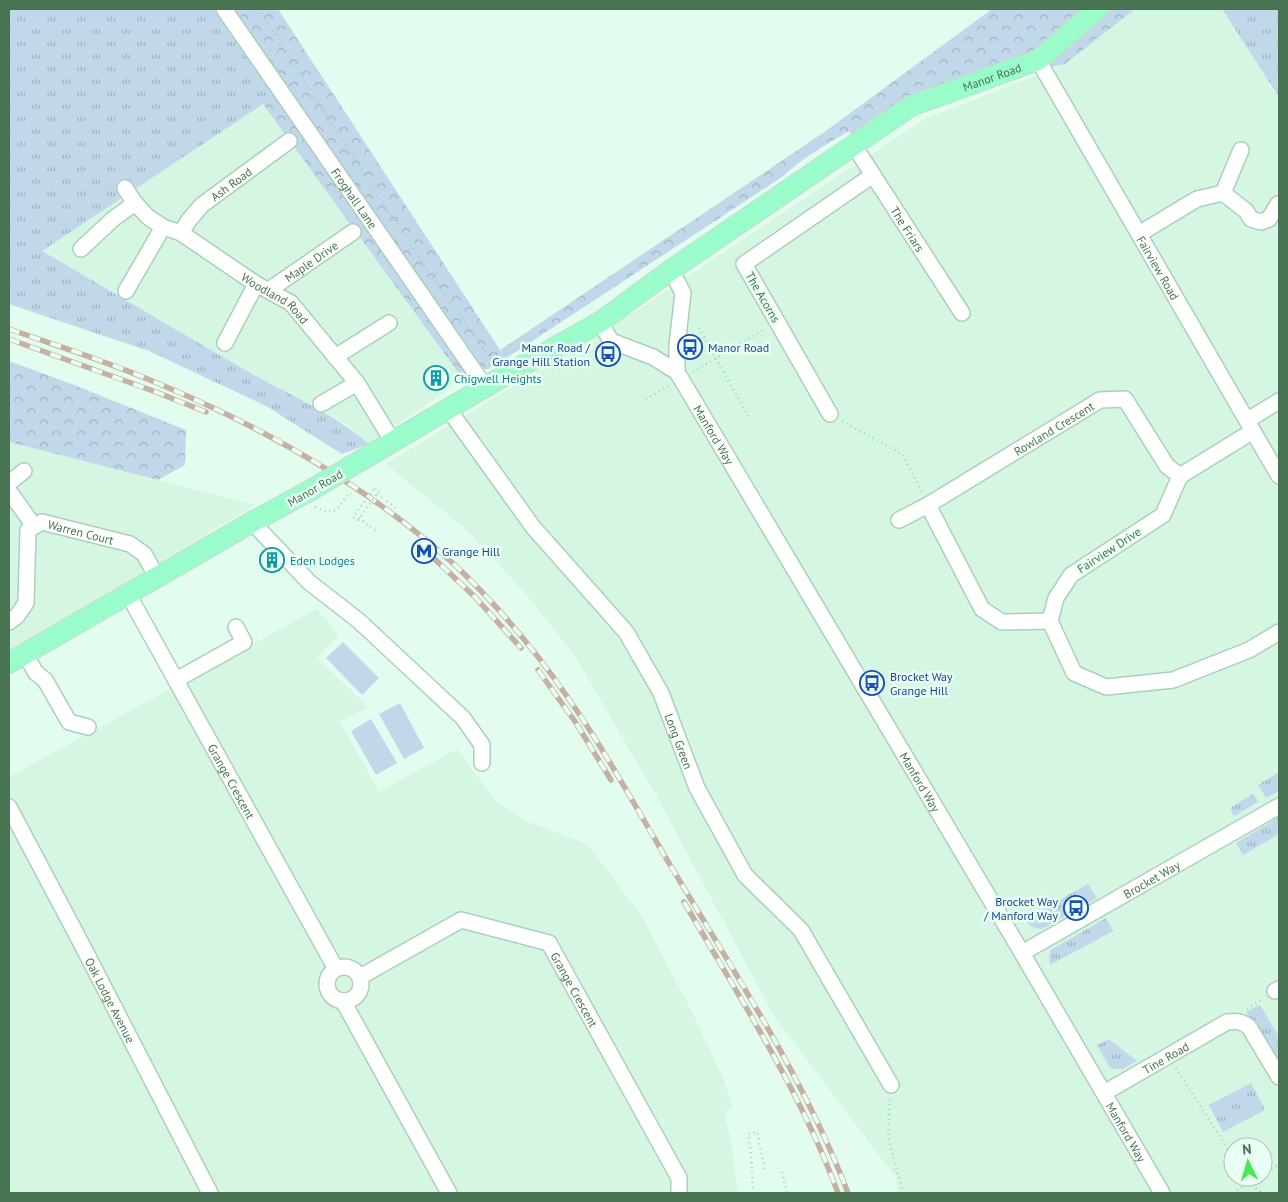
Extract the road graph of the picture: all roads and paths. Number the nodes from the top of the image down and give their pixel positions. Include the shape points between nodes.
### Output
1 (224, 9) edge
2 (259, 9) edge
3 (1098, 9) edge
4 (1038, 60) junction
5 (289, 141) dead end
6 (853, 144) junction
7 (1241, 150) dead end
8 (873, 175) junction
9 (125, 188) dead end
10 (1223, 193) junction
11 (135, 203) junction
12 (1278, 204) edge
13 (163, 228) junction
14 (353, 232) dead end
15 (181, 233) junction
16 (1139, 234) junction
17 (81, 249) dead end
18 (671, 270) junction
19 (263, 287) junction
20 (126, 291) dead end
21 (962, 313) dead end
22 (389, 322) dead end
23 (600, 322) junction
24 (777, 322) junction
25 (699, 328) dead end
26 (226, 343) dead end
27 (335, 357) junction
28 (716, 358) junction
29 (679, 375) junction
30 (504, 376) junction
31 (357, 383) junction
32 (486, 388) junction
33 (646, 399) dead end
34 (1279, 401) edge
35 (321, 404) dead end
36 (449, 410) junction
37 (830, 414) joint
38 (748, 416) dead end
39 (1250, 425) junction
40 (393, 442) junction
41 (24, 472) dead end
42 (1180, 476) junction
43 (1279, 476) edge
44 (9, 483) edge
45 (9, 491) edge
46 (377, 494) junction
47 (928, 505) junction
48 (396, 508) dead end
49 (359, 518) junction
50 (899, 520) dead end
51 (252, 522) junction
52 (34, 526) junction
53 (378, 532) dead end
54 (157, 577) junction
55 (128, 594) junction
56 (1050, 621) junction
57 (9, 622) edge
58 (236, 627) dead end
59 (1279, 632) edge
60 (17, 658) edge
61 (176, 680) junction
62 (88, 727) dead end
63 (482, 763) dead end
64 (1279, 806) edge
65 (9, 807) edge
66 (1022, 953) junction
67 (336, 968) junction
68 (360, 977) junction
69 (1277, 990) edge
70 (343, 1001) junction
71 (1227, 1022) junction
72 (1168, 1056) junction
73 (1279, 1077) edge
74 (891, 1085) joint
75 (1104, 1093) junction
76 (1223, 1141) edge
77 (765, 1171) dead end
78 (782, 1172) dead end
79 (210, 1193) edge
80 (449, 1193) edge
81 (678, 1193) edge
82 (753, 1193) edge
83 (787, 1193) edge
84 (903, 1193) edge
85 (1162, 1193) edge

1 - 32 street, Froghall Lane
2 - 30 path via 379,198
3 - 4 main road, Manor Road
4 - 6 main road, Manor Road via 911,106
4 - 16 street, Fairview Road
5 - 15 street, Ash Road via 202,206
6 - 8 street, The Friars
6 - 18 main road, Manor Road
7 - 10 street
8 - 21 street, The Friars
8 - 24 street, The Acorns via 744,264
9 - 11 street, Woodland Road
10 - 12 street via 1251,219 1262,222 1269,219
10 - 16 street via 1197,199
11 - 13 street, Woodland Road
11 - 17 street
13 - 15 street, Woodland Road
13 - 20 street
14 - 19 street, Maple Drive
15 - 19 street, Woodland Road
16 - 39 street, Fairview Road
18 - 23 main road, Manor Road
18 - 29 street via 683,292 677,345
19 - 26 street
19 - 27 street, Woodland Road via 291,303
22 - 27 street
23 - 29 street, Manford Way via 611,341 653,357
23 - 30 main road, Manor Road
24 - 28 path
24 - 37 street, The Acorns
25 - 28 path
27 - 31 street, Woodland Road
28 - 29 path
28 - 38 path
29 - 33 path
29 - 66 street, Manford Way
30 - 32 main road, Manor Road
31 - 35 street
31 - 40 street, Woodland Road
32 - 36 main road, Manor Road
34 - 39 street
36 - 40 main road, Manor Road
36 - 74 street, Long Green via 533,527 626,632 661,693 697,788 745,875 801,930
37 - 47 path via 902,454
39 - 42 street
39 - 43 street, Fairview Road
40 - 51 main road, Manor Road, bridge
41 - 44 street
42 - 47 street, Rowland Crescent via 1167,466 1125,399 1100,400
42 - 56 street, Fairview Drive via 1163,515 1070,575 1056,598
45 - 52 street
46 - 48 path
46 - 49 path, bridge
46 - 49 path, bridge via 379,491 375,488 353,517
47 - 50 street, Rowland Crescent
47 - 56 street via 982,609 1002,622
49 - 53 path
51 - 54 main road, Manor Road
51 - 63 street via 309,582 359,621 463,718 482,745
52 - 54 street, Warren Court via 42,522 130,544 144,554
52 - 57 street, Warren Court via 28,530 26,603
54 - 55 main road, Manor Road
55 - 60 main road, Manor Road
55 - 61 street, Grange Crescent
56 - 59 street via 1074,672 1106,687 1173,680 1249,650
58 - 61 street via 244,642
60 - 62 street via 45,680 70,722
61 - 67 street, Grange Crescent
64 - 66 street, Brocket Way
65 - 79 street, Oak Lodge Avenue
66 - 75 street, Manford Way
67 - 68 street via 347,967
67 - 70 street via 328,976 327,987 332,997
68 - 70 street via 358,994 349,1001
68 - 81 street, Grange Crescent via 461,920 549,943 679,1178
69 - 71 path
70 - 80 street
71 - 72 street, Tine Road
71 - 73 street via 1243,1022 1249,1027
72 - 75 street, Tine Road
72 - 76 path
74 - 84 path via 888,1137
75 - 85 street, Manford Way
77 - 82 path via 757,1132 748,1134
78 - 83 path

